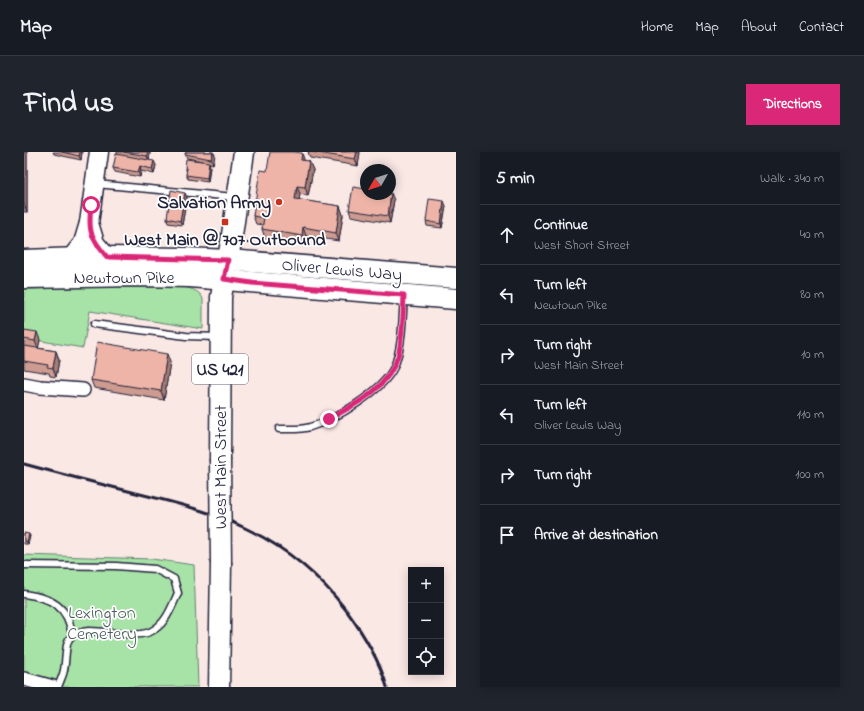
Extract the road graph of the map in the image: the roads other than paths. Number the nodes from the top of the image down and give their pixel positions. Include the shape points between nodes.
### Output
1 (99, 152) edge
2 (244, 152) edge
3 (94, 184) junction
4 (237, 197) junction
5 (89, 223) junction
6 (107, 257) junction
7 (71, 258) junction
8 (24, 260) edge
9 (228, 260) junction
10 (24, 278) edge
11 (456, 278) edge
12 (224, 279) junction
13 (404, 295) junction
14 (456, 300) edge
15 (94, 324) dead end
16 (220, 337) junction
17 (24, 384) edge
18 (83, 390) dead end
19 (280, 429) dead end
20 (24, 565) edge
21 (24, 594) edge
22 (72, 636) junction
23 (24, 679) edge
24 (53, 687) edge
25 (58, 687) edge
26 (219, 687) edge

1 - 3 main road
2 - 4 main road, West Main Street
3 - 4 lane
3 - 5 main road
4 - 9 main road, West Main Street
5 - 6 main road via 95,243
5 - 7 main road via 83,243
6 - 7 main road, Newtown Pike
6 - 9 main road, Newtown Pike
7 - 8 main road, Newtown Pike
9 - 11 main road, Oliver Lewis Way
9 - 12 main road, West Main Street
10 - 12 main road, Newtown Pike via 139,276
12 - 13 main road, Oliver Lewis Way
12 - 16 main road, West Main Street / US 421
13 - 14 main road, Oliver Lewis Way
13 - 19 lane via 398,356 393,369 379,387 329,419 309,427
15 - 16 lane via 186,336
16 - 26 main road, West Main Street / US 421, bridge
17 - 18 street
20 - 22 lane via 156,569 174,579 178,593 169,613 154,630 136,636 85,631
21 - 22 lane via 50,600 64,611 71,624
22 - 25 lane via 68,641 64,671
23 - 24 street

